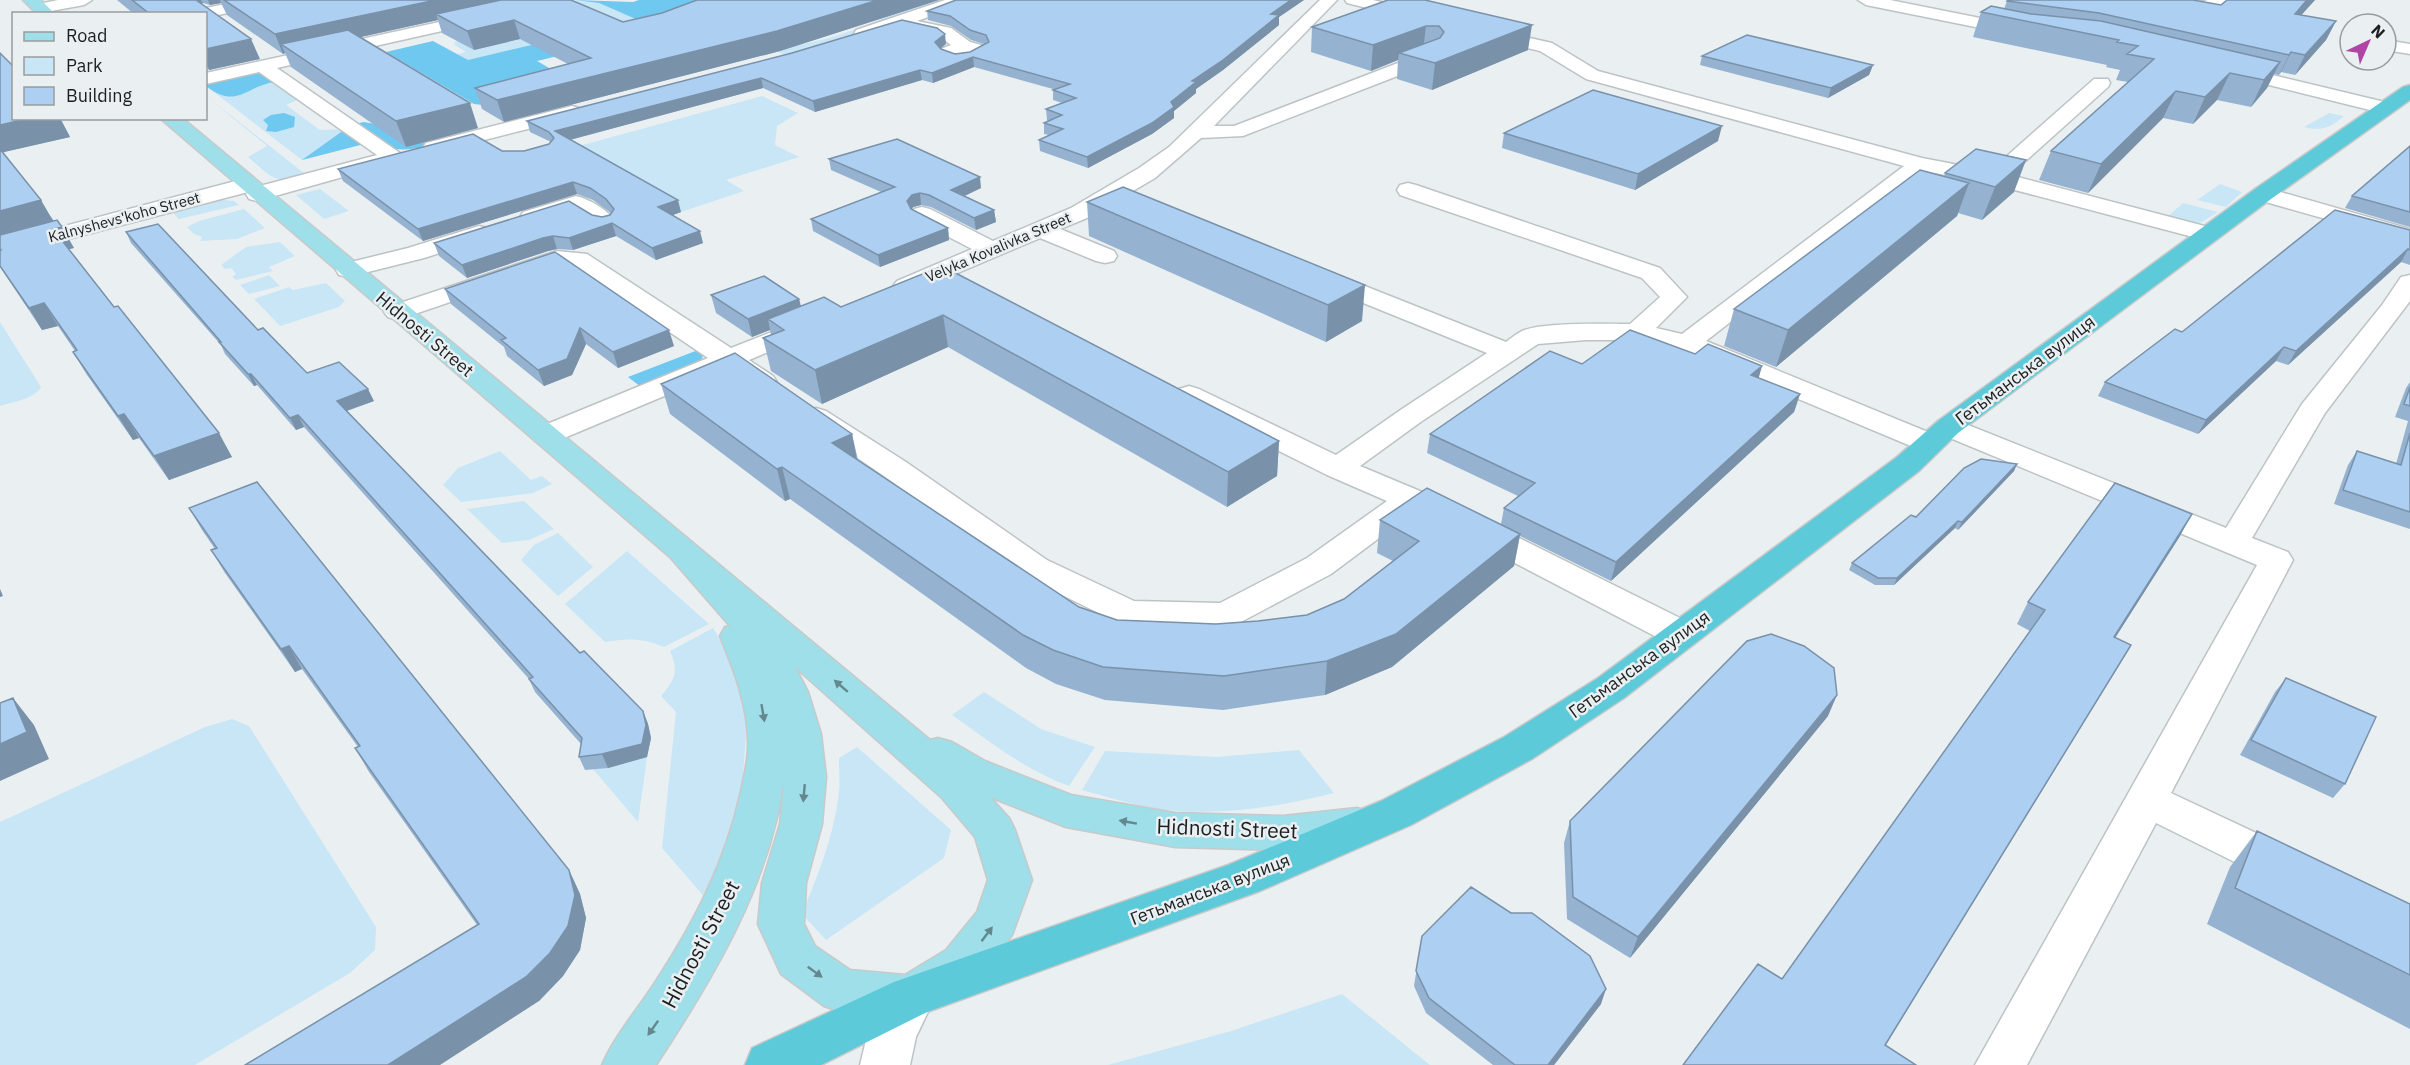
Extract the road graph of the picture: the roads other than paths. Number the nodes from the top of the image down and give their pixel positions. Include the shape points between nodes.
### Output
1 (84, 0) edge
2 (270, 0) edge
3 (961, 0) edge
4 (1329, 0) edge
5 (1353, 0) edge
6 (1866, 0) edge
7 (2229, 0) edge
8 (39, 7) edge
9 (2190, 9) edge
10 (1985, 10) edge
11 (213, 19) edge
12 (1433, 20) edge
13 (498, 21) edge
14 (1969, 21) junction
15 (902, 22) junction
16 (1467, 28) edge
17 (2034, 32) edge
18 (849, 38) edge
19 (964, 46) edge
20 (1430, 57) edge
21 (268, 59) junction
22 (2206, 64) edge
23 (207, 78) edge
24 (2101, 82) edge
25 (1338, 92) junction
26 (1284, 93) dead end
27 (1234, 94) junction
28 (1264, 94) dead end
29 (2398, 100) edge
30 (591, 107) edge
31 (171, 120) edge
32 (1195, 132) junction
33 (491, 136) junction
34 (535, 144) edge
35 (393, 157) junction
36 (1920, 164) junction
37 (1994, 178) junction
38 (252, 189) junction
39 (1408, 190) dead end
40 (2263, 194) junction
41 (922, 214) edge
42 (604, 221) edge
43 (1041, 230) junction
44 (2208, 234) junction
45 (2410, 236) edge
46 (0, 250) edge
47 (992, 250) junction
48 (1105, 256) edge
49 (1300, 268) edge
50 (348, 270) junction
51 (940, 272) junction
52 (2410, 282) edge
53 (974, 289) edge
54 (889, 293) edge
55 (799, 301) edge
56 (398, 312) junction
57 (1637, 332) junction
58 (1687, 343) junction
59 (1508, 352) junction
60 (728, 359) junction
61 (1167, 384) edge
62 (546, 435) junction
63 (1938, 435) junction
64 (1338, 468) junction
65 (1412, 498) junction
66 (2233, 543) junction
67 (682, 550) junction
68 (1681, 634) junction
69 (885, 724) junction
70 (2147, 800) junction
71 (1374, 823) junction
72 (2315, 881) edge
73 (911, 997) junction
74 (627, 1065) edge
75 (770, 1065) edge
76 (885, 1065) edge
77 (2000, 1065) edge

1 - 8 street
2 - 11 street
3 - 15 street
4 - 27 street, Velyka Kovalivka Street
5 - 12 street
6 - 14 street
7 - 9 street
10 - 14 street
13 - 21 street via 436,27
14 - 17 street
15 - 18 street
15 - 19 street via 945,32
16 - 36 street via 1546,47 1592,75
20 - 25 street
21 - 23 street
21 - 35 street
22 - 29 street
24 - 37 street
25 - 26 street
25 - 32 street via 1236,132
27 - 28 street
27 - 32 street, Velyka Kovalivka Street
29 - 40 highway, Гетьманська вулиця
30 - 33 street
31 - 38 main road, Hidnosti Street
32 - 43 street, Velyka Kovalivka Street via 1147,173 1127,197
33 - 34 street via 526,138
33 - 35 street, Kalnyshevsʹkoho Street
35 - 38 street, Kalnyshevsʹkoho Street
36 - 37 street
36 - 58 street
37 - 44 street
38 - 46 street, Kalnyshevsʹkoho Street
38 - 50 main road, Hidnosti Street
39 - 57 street via 1652,273 1674,297
40 - 44 highway, Гетьманська вулиця
40 - 45 street
41 - 47 street
42 - 50 street via 576,203
43 - 47 street, Velyka Kovalivka Street
43 - 48 street
44 - 63 highway, Гетьманська вулиця
47 - 51 street, Velyka Kovalivka Street
49 - 59 street
50 - 56 main road, Hidnosti Street
51 - 53 street
51 - 54 street, Velyka Kovalivka Street
52 - 66 street via 2312,410
55 - 60 street via 827,318
56 - 60 street via 569,257 578,259
56 - 62 main road, Hidnosti Street
57 - 58 street
57 - 59 street via 1531,337
58 - 63 street
59 - 64 street
60 - 62 street
60 - 65 street via 895,469 1035,568 1128,613 1226,615 1319,566
61 - 64 street
62 - 67 main road, Hidnosti Street
63 - 66 street
63 - 68 highway, Гетьманська вулиця via 1908,464
64 - 65 street
65 - 68 street
66 - 70 street via 2276,560
69 -> 67 main road, Hidnosti Street
67 -> 73 main road, Hidnosti Street via 768,650 789,692 806,777 801,824 784,883 781,924 798,960 841,991
67 -> 74 main road, Hidnosti Street via 733,624 757,679 768,743 760,804 730,893 673,999
68 - 71 highway, Гетьманська вулиця via 1611,688 1518,748
71 -> 69 main road, Hidnosti Street via 1282,833 1174,830 1066,811 971,772
73 -> 69 main road, Hidnosti Street via 963,965 996,921 1010,880 994,830 957,787
70 - 72 street
70 - 77 street
71 - 73 highway, Гетьманська вулиця via 1244,878
73 - 75 highway, Гетьманська вулиця
73 - 76 street via 892,1036

